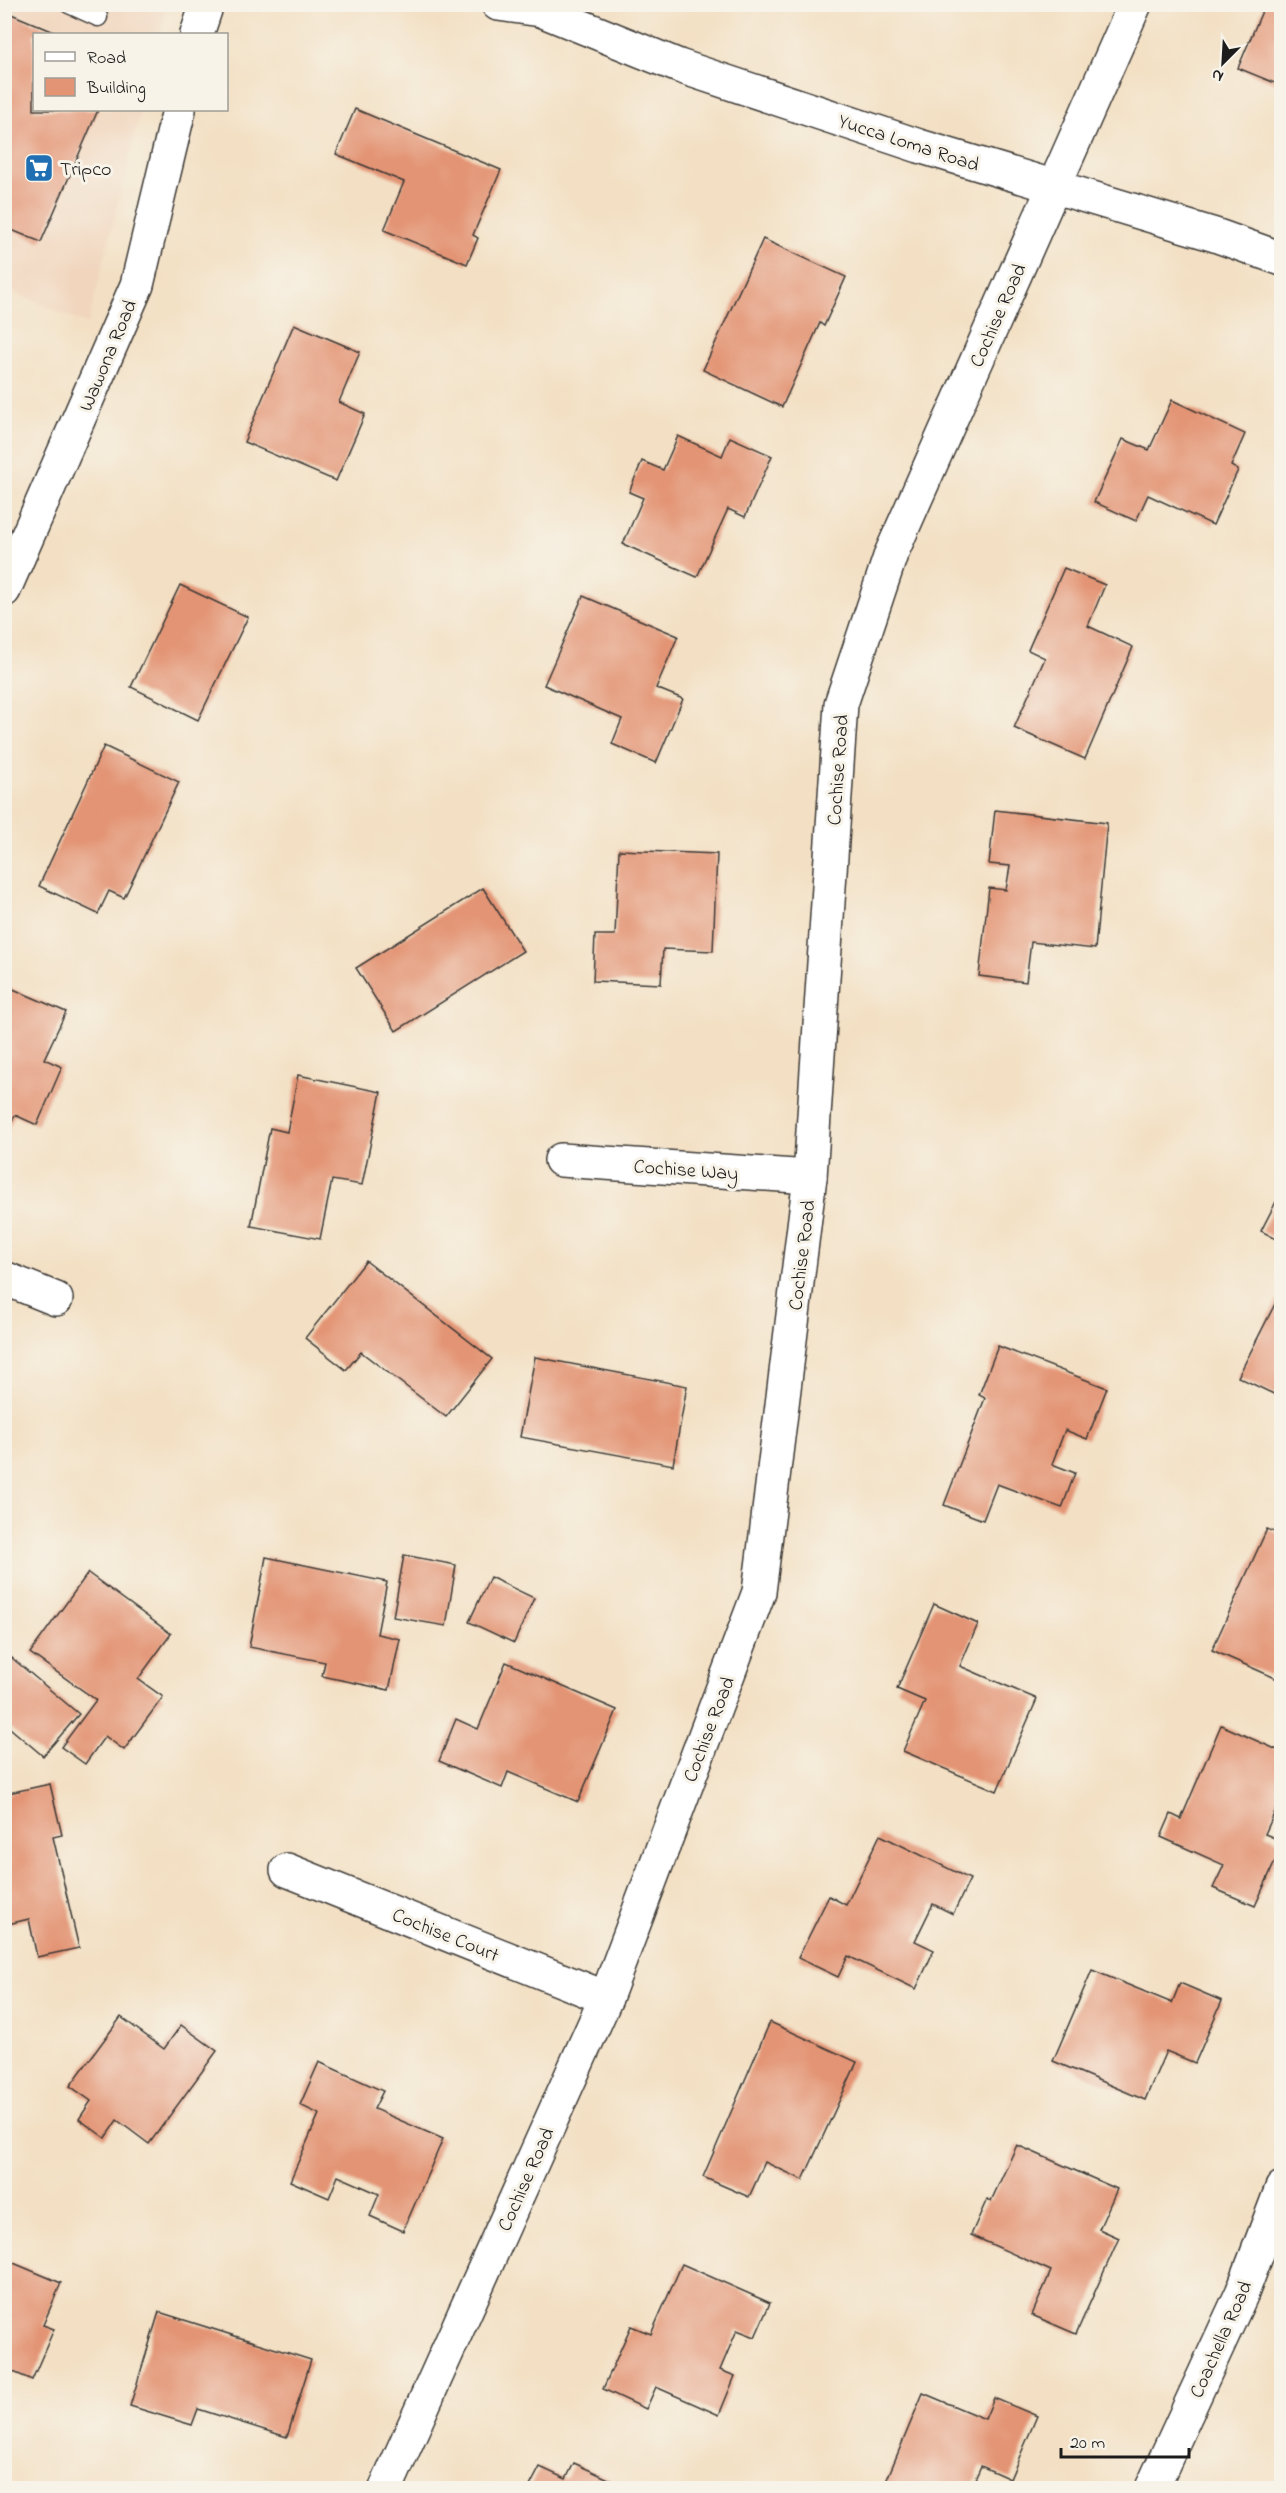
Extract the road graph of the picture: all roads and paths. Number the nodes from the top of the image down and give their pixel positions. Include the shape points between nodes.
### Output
1 (69, 4) edge
2 (207, 4) edge
3 (498, 4) edge
4 (1135, 4) edge
5 (540, 6) edge
6 (98, 16) dead end
7 (197, 33) edge
8 (179, 111) edge
9 (1052, 188) junction
10 (1281, 258) edge
11 (4, 590) edge
12 (561, 1161) dead end
13 (810, 1177) junction
14 (4, 1278) edge
15 (56, 1299) dead end
16 (287, 1870) dead end
17 (606, 1998) junction
18 (1281, 2188) edge
19 (386, 2488) edge
20 (1152, 2488) edge

1 - 6 lane
2 - 7 street
3 - 5 street, Yucca Loma Road
4 - 9 street, Cochise Road
5 - 9 street, Yucca Loma Road via 679,66
8 - 11 street, Wawona Road via 137,285
9 - 10 street, Yucca Loma Road
9 - 13 street, Cochise Road via 891,554 841,704
12 - 13 street, Cochise Way
13 - 17 street, Cochise Road via 759,1592
14 - 15 street
16 - 17 street, Cochise Court
17 - 19 street, Cochise Road
18 - 20 street, Coachella Road via 1242,2293

